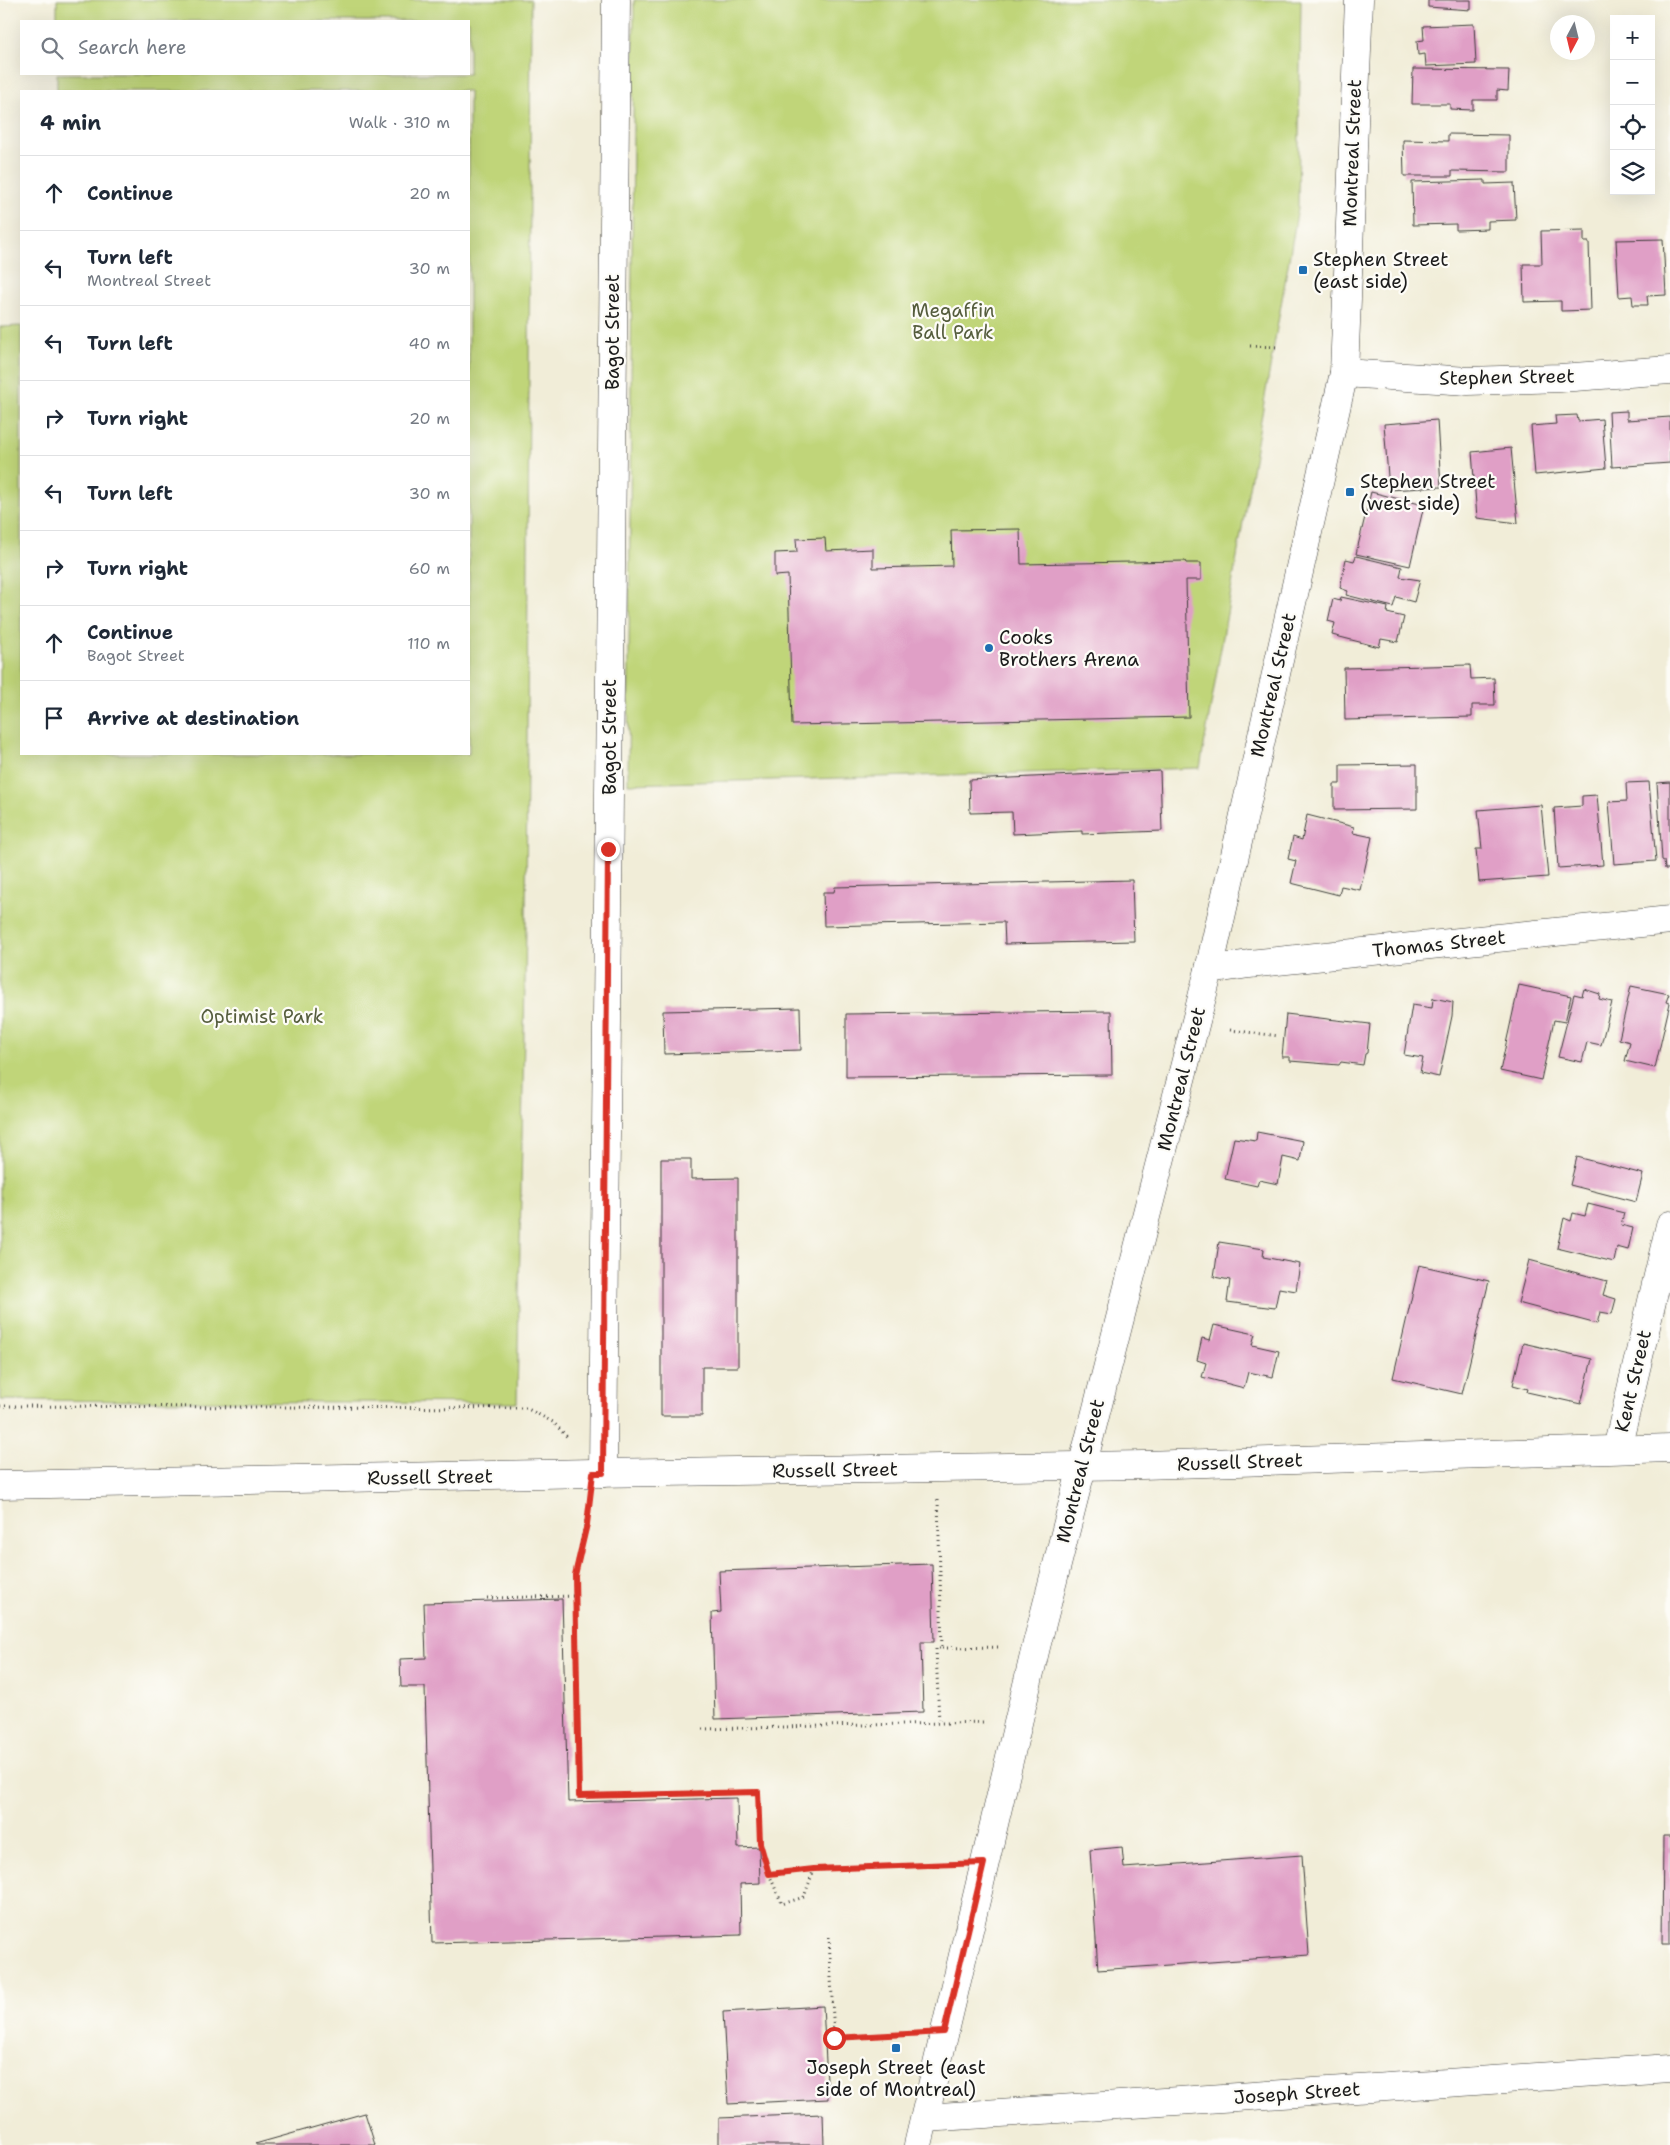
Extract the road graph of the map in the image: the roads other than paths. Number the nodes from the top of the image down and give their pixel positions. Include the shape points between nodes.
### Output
1 (616, 0) edge
2 (1359, 0) edge
3 (1670, 370) edge
4 (1344, 373) junction
5 (1670, 920) edge
6 (1209, 970) junction
7 (1670, 1225) edge
8 (1670, 1448) edge
9 (1617, 1449) junction
10 (1081, 1465) junction
11 (598, 1473) junction
12 (0, 1485) edge
13 (1670, 2068) edge
14 (924, 2118) junction
15 (918, 2145) edge

1 - 11 street, Bagot Street
2 - 4 street, Montreal Street
3 - 4 street, Stephen Street via 1468,381
4 - 6 street, Montreal Street
5 - 6 street, Thomas Street
6 - 10 street, Montreal Street
7 - 9 street, Kent Street
8 - 9 street, Russell Street
9 - 10 street, Russell Street via 1143,1466
10 - 11 street, Russell Street
10 - 14 street, Montreal Street
11 - 12 street, Russell Street
13 - 14 street, Joseph Street
14 - 15 street, Montreal Street

